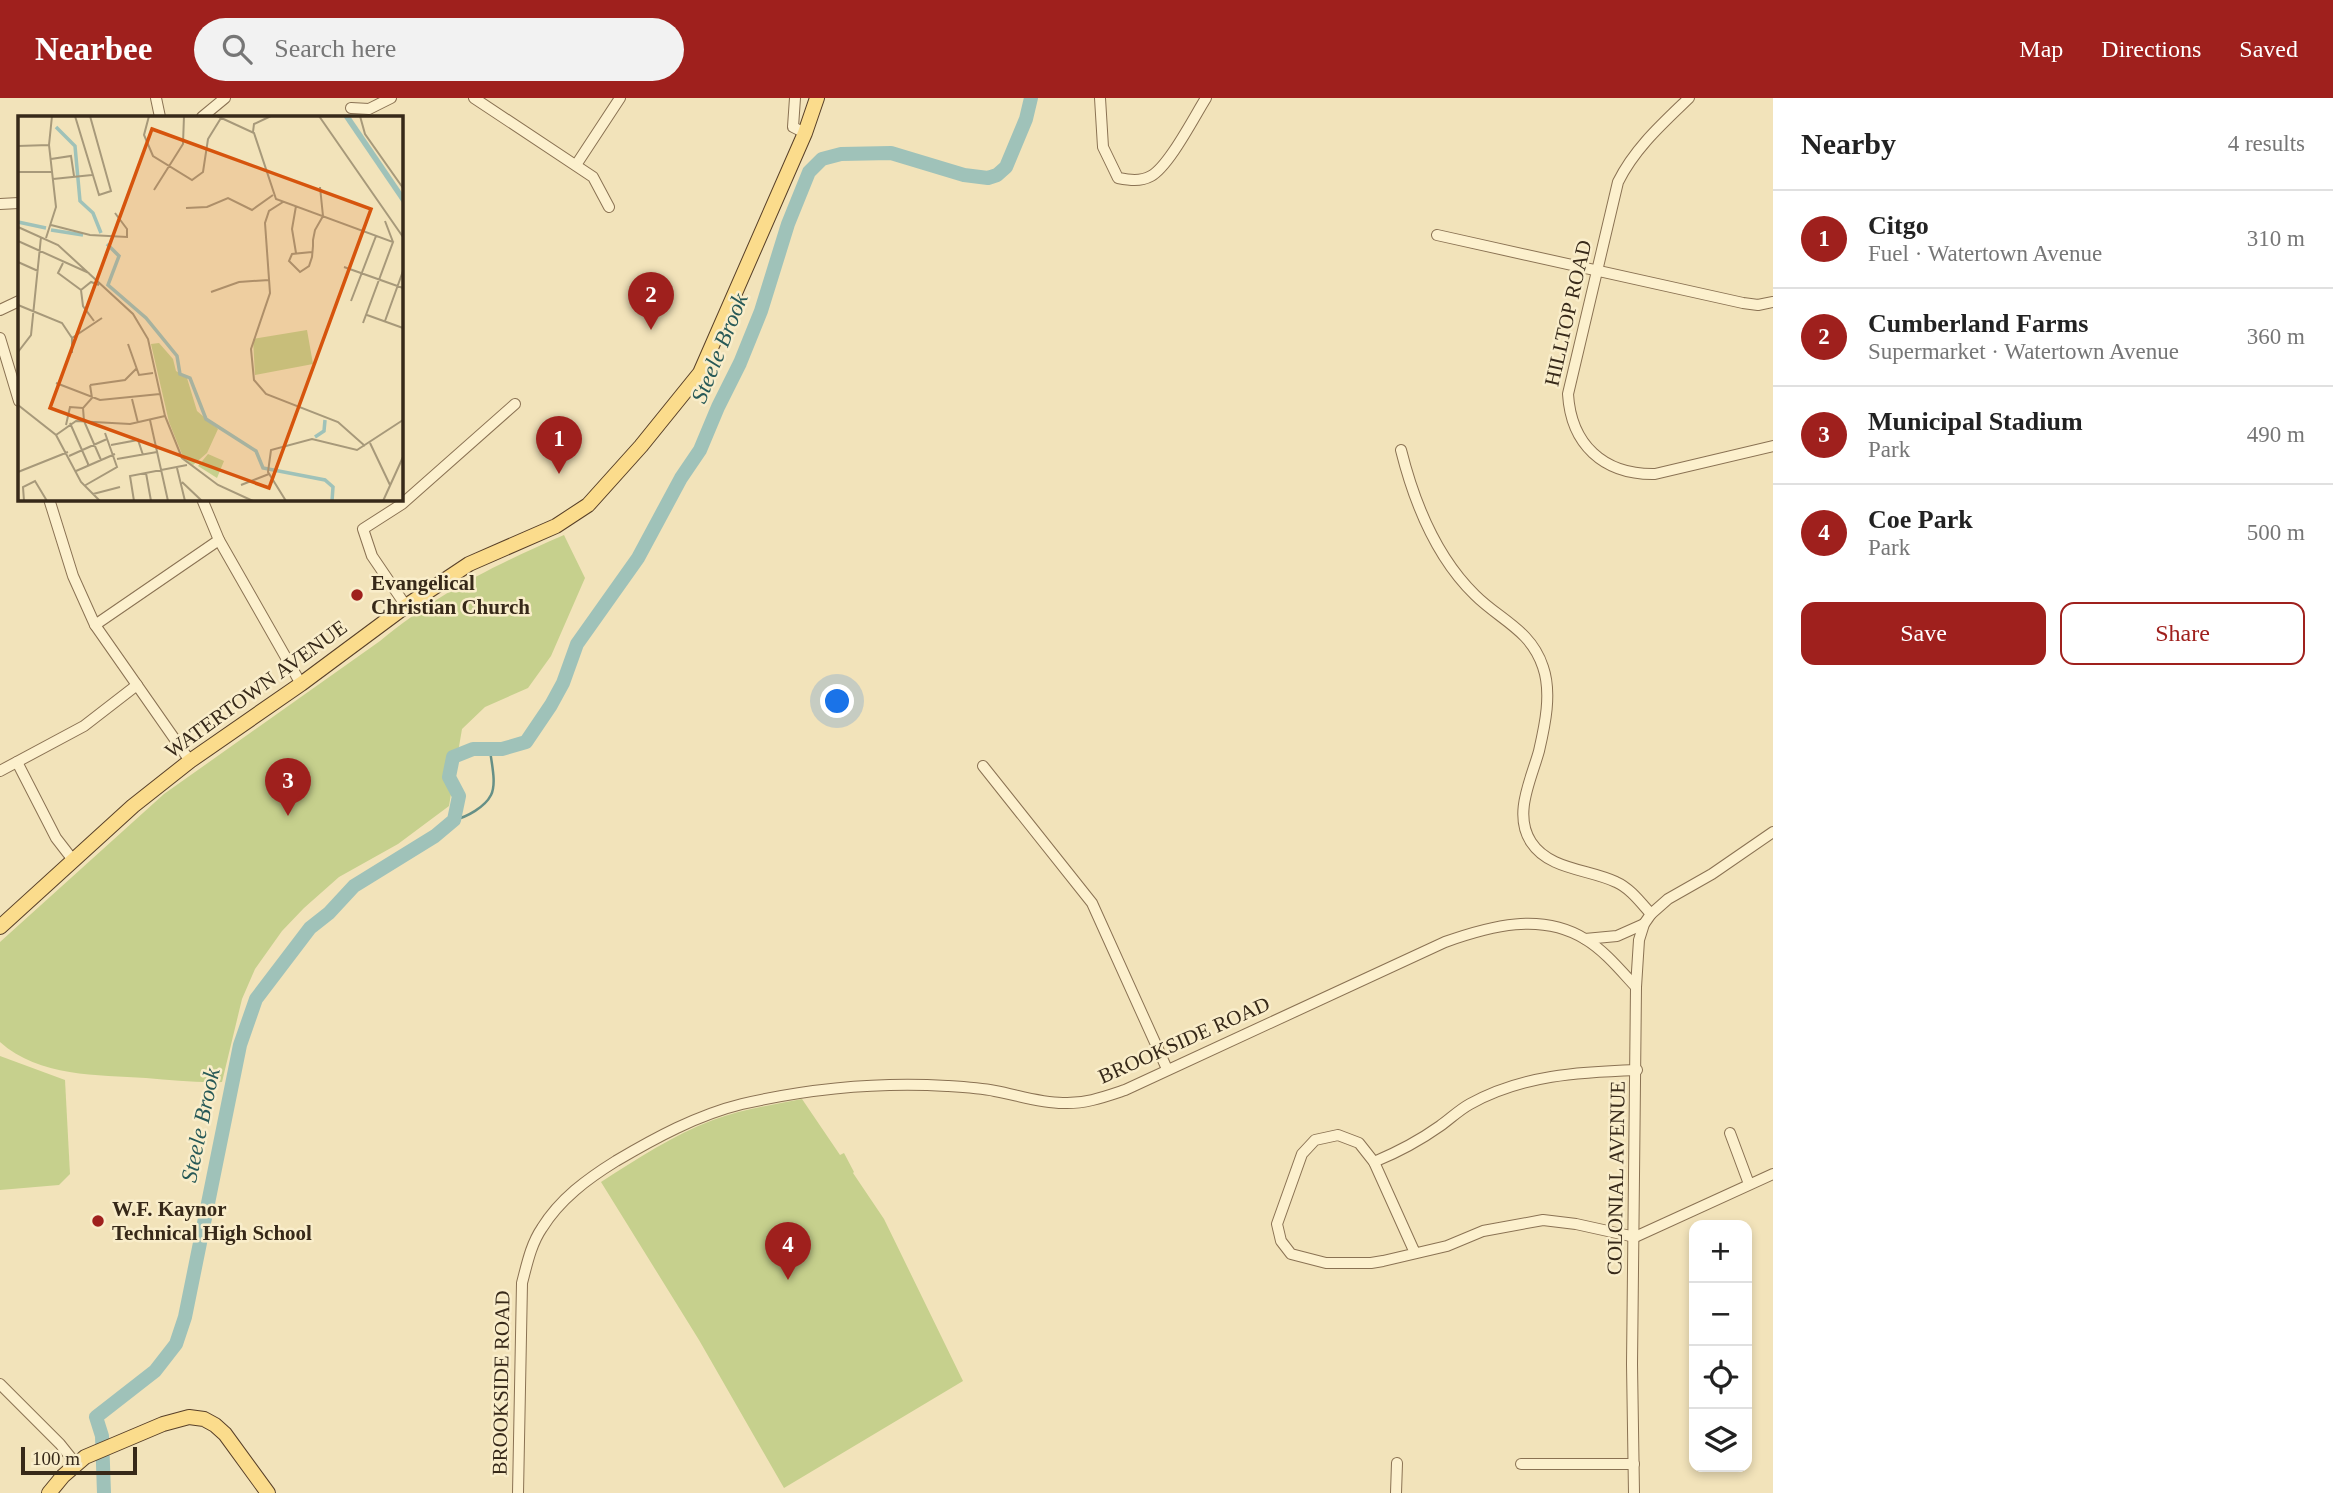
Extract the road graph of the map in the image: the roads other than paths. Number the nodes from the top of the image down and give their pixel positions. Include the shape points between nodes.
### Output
1 (156, 98) edge
2 (225, 98) edge
3 (391, 98) edge
4 (474, 98) edge
5 (620, 98) edge
6 (795, 98) edge
7 (817, 98) edge
8 (1100, 98) edge
9 (1206, 98) edge
10 (1689, 98) edge
11 (351, 108) dead end
12 (160, 116) edge
13 (203, 116) edge
14 (805, 133) junction
15 (576, 165) junction
16 (18, 203) edge
17 (0, 204) edge
18 (609, 207) dead end
19 (1437, 235) dead end
20 (1597, 270) junction
21 (18, 301) edge
22 (1773, 302) edge
23 (0, 310) edge
24 (0, 338) edge
25 (18, 398) edge
26 (515, 404) dead end
27 (1773, 446) edge
28 (1401, 450) dead end
29 (402, 499) edge
30 (49, 500) edge
31 (202, 500) edge
32 (400, 501) edge
33 (219, 540) junction
34 (406, 606) junction
35 (95, 625) junction
36 (301, 684) junction
37 (137, 685) junction
38 (190, 761) junction
39 (17, 762) junction
40 (983, 766) dead end
41 (0, 771) edge
42 (1773, 832) edge
43 (73, 860) junction
44 (1647, 919) junction
45 (0, 927) edge
46 (1586, 939) junction
47 (1636, 987) junction
48 (1167, 1069) junction
49 (1637, 1070) junction
50 (1730, 1133) dead end
51 (1374, 1162) junction
52 (1773, 1174) edge
53 (1749, 1184) junction
54 (1635, 1237) junction
55 (1415, 1253) junction
56 (0, 1384) edge
57 (80, 1461) junction
58 (1397, 1463) dead end
59 (1521, 1464) dead end
60 (1634, 1464) junction
61 (49, 1493) edge
62 (268, 1493) edge
63 (518, 1493) edge
64 (1395, 1493) edge
65 (1634, 1493) edge

1 - 12 street
2 - 13 street
3 - 11 street via 369,109
4 - 15 street
5 - 15 street
6 - 14 street via 793,127
7 - 14 main road, WATERTOWN AVENUE
8 - 9 street via 1103,148 1118,178 1133,181 1164,166
10 - 20 street, HILLTOP ROAD via 1629,160 1618,182
14 - 34 main road, WATERTOWN AVENUE via 700,373 641,446 588,505 556,526 469,564
15 - 18 street via 593,177
16 - 17 street
19 - 20 street
20 - 22 street via 1743,303
20 - 27 street, HILLTOP ROAD via 1568,394 1573,425 1590,451 1626,471 1655,474
21 - 23 street
24 - 25 street
26 - 29 street
28 - 44 street via 1421,513 1451,567 1474,595 1520,630 1544,668 1545,719 1523,810 1524,831 1546,858 1618,882 1639,899
30 - 35 street via 73,576
31 - 33 street
32 - 34 street via 363,528 372,556
33 - 35 street
33 - 36 street
34 - 36 main road, WATERTOWN AVENUE
35 - 37 street
36 - 38 main road, WATERTOWN AVENUE
37 - 38 street
37 - 39 street via 84,726
38 - 43 main road, WATERTOWN AVENUE
39 - 41 street
39 - 43 street via 56,838
40 - 48 street via 1092,903
42 - 44 street via 1668,899
43 - 45 main road, WATERTOWN AVENUE
44 - 46 street via 1617,936
44 - 47 street, COLONIAL AVENUE via 1639,940
46 - 47 street, BROOKSIDE ROAD
46 - 48 street, BROOKSIDE ROAD via 1553,925 1482,929
47 - 49 street, COLONIAL AVENUE
48 - 63 street, BROOKSIDE ROAD via 1125,1090 1083,1102 902,1084 740,1104 668,1132 603,1170 556,1208 540,1230 527,1263 522,1283
49 - 51 street via 1579,1072 1502,1088 1467,1105 1405,1149
49 - 54 street, COLONIAL AVENUE
50 - 53 street
51 - 55 street
51 - 55 street via 1359,1143 1338,1135 1315,1140 1302,1154 1277,1224 1281,1241 1291,1254 1326,1263 1371,1263
52 - 53 street
53 - 54 street
54 - 55 street via 1544,1220 1483,1231
54 - 60 street, COLONIAL AVENUE
56 - 57 street
57 - 61 main road
57 - 62 main road via 163,1424 189,1417 204,1419 225,1434
58 - 64 street
59 - 60 street
60 - 65 street, COLONIAL AVENUE

